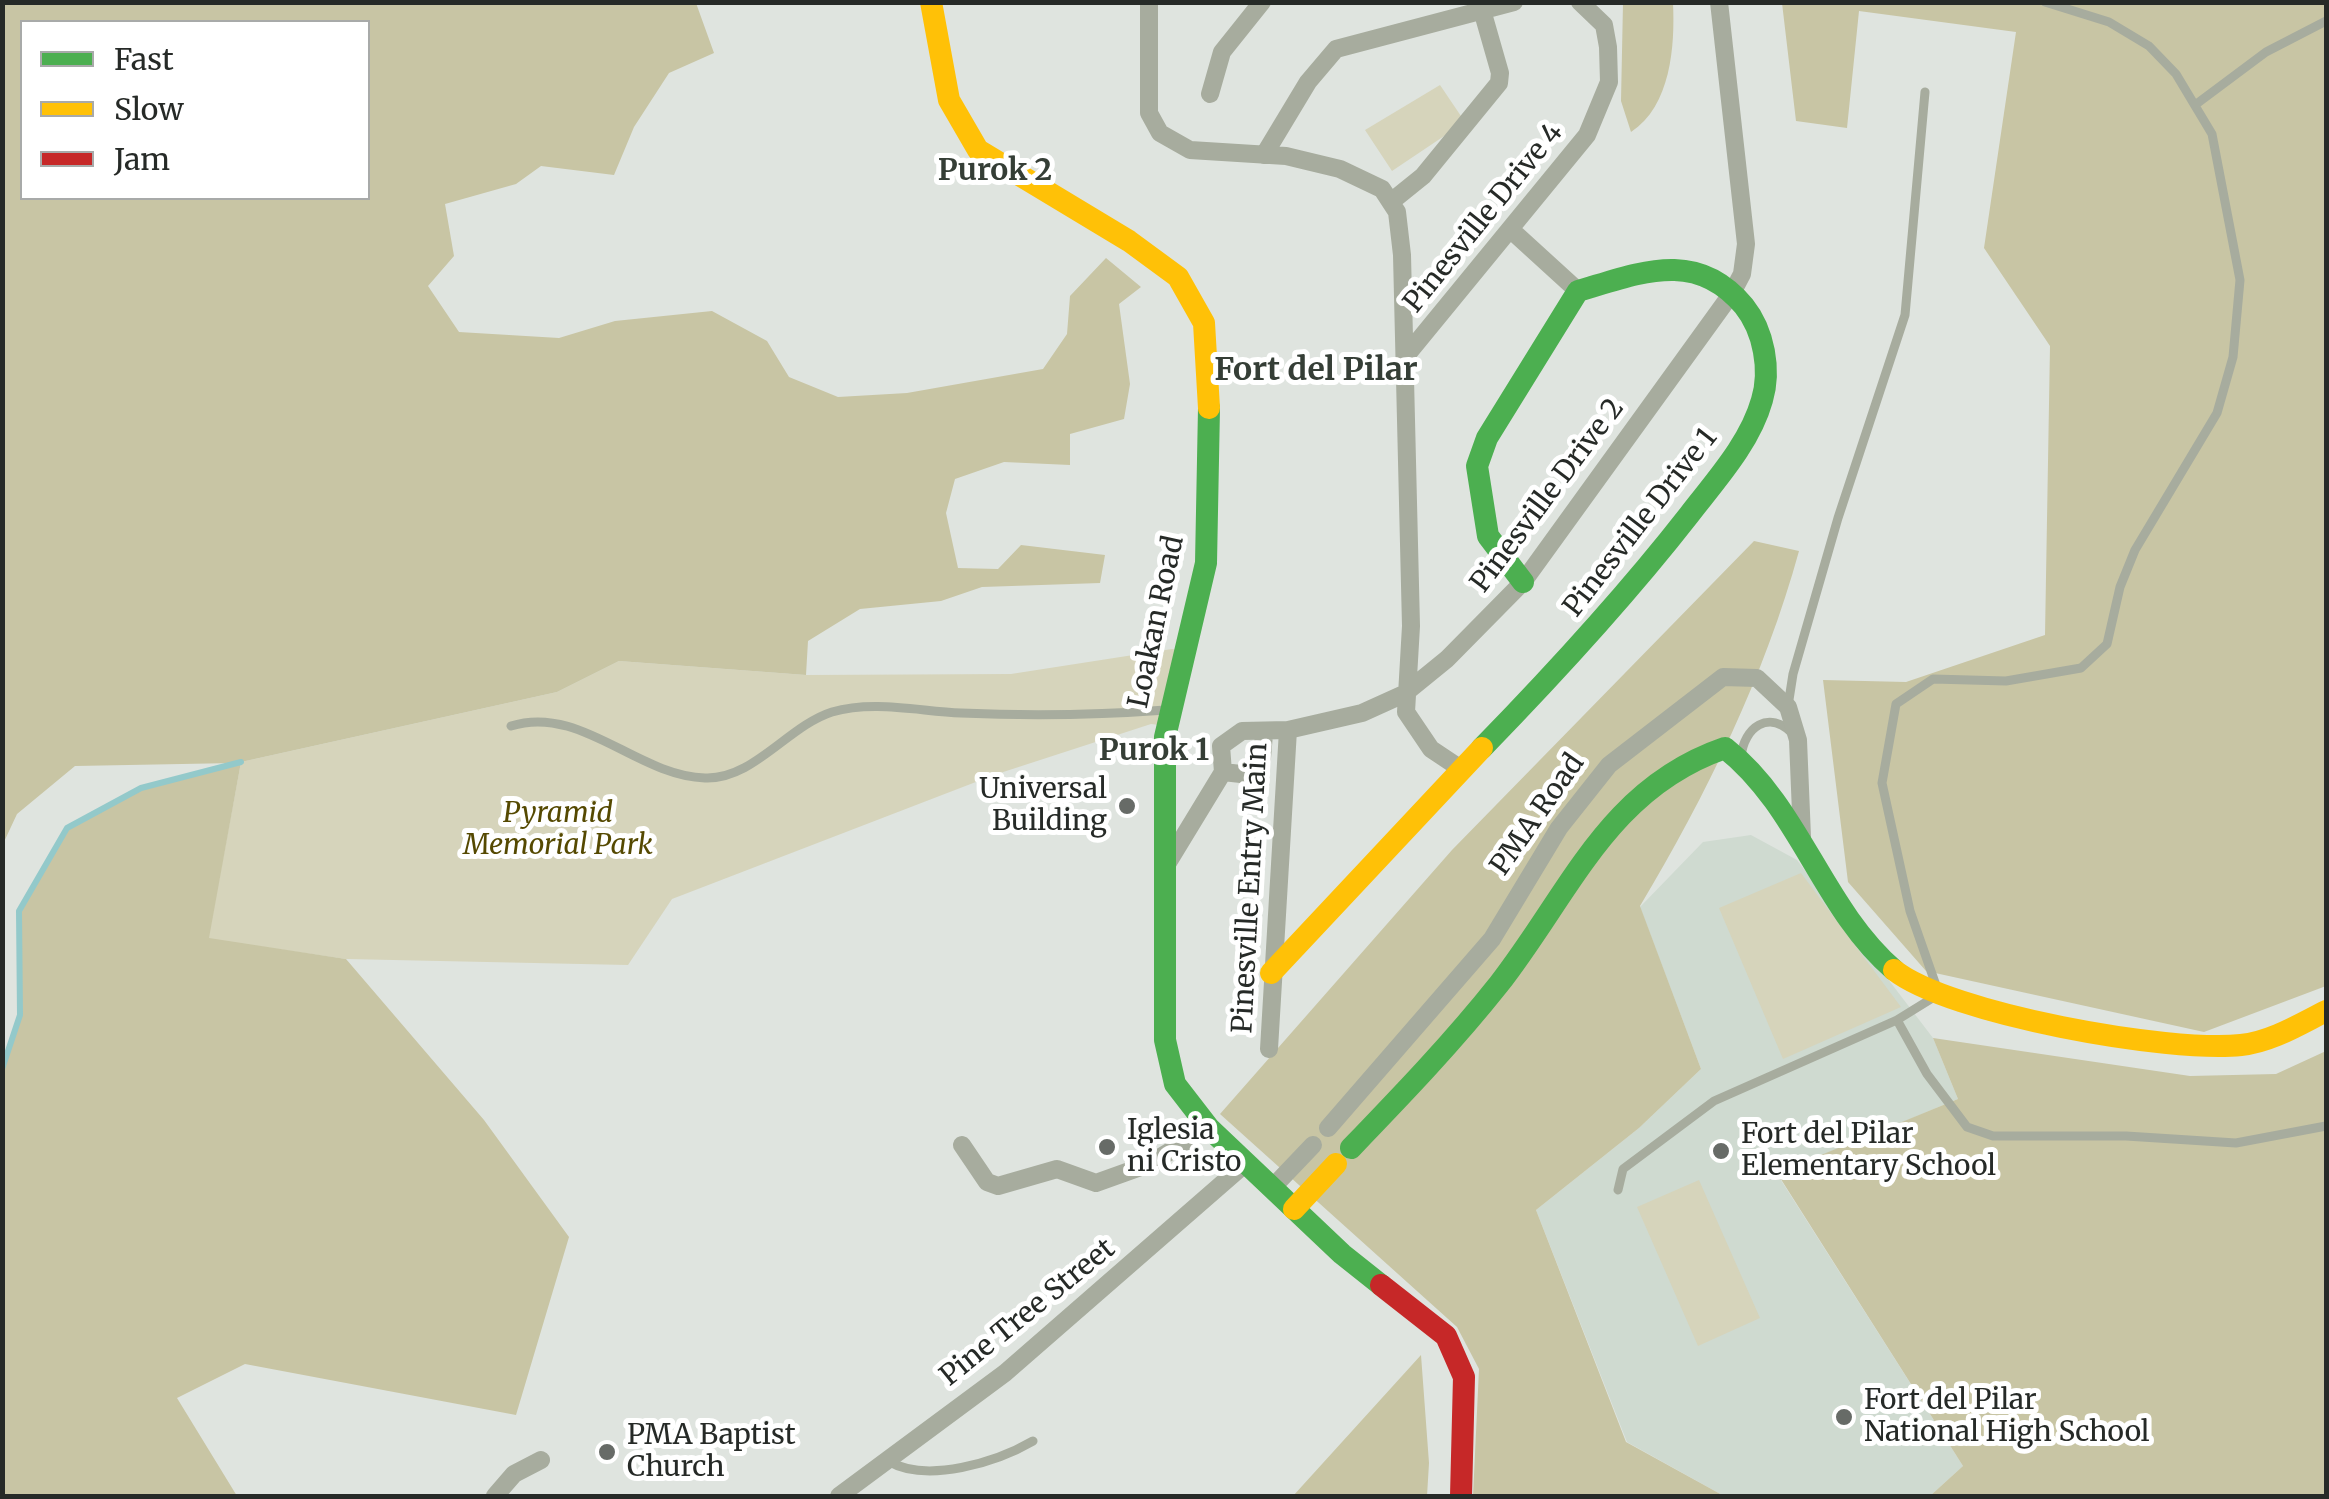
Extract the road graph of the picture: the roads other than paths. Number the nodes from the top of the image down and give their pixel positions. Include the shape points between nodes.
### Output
1 (932, 2) edge
2 (1149, 2) edge
3 (1262, 2) edge
4 (1514, 2) edge
5 (1580, 2) edge
6 (1719, 2) edge
7 (2045, 2) edge
8 (1482, 10) junction
9 (2326, 21) edge
10 (1925, 92) dead end
11 (1210, 94) dead end
12 (2194, 105) junction
13 (1264, 155) junction
14 (1392, 201) junction
15 (1510, 229) junction
16 (1578, 291) junction
17 (1732, 293) junction
18 (1406, 357) junction
19 (1523, 582) junction
20 (1404, 694) junction
21 (1788, 707) junction
22 (1169, 710) junction
23 (511, 726) dead end
24 (1288, 730) junction
25 (1264, 734) junction
26 (1798, 740) junction
27 (1741, 758) junction
28 (1461, 769) junction
29 (1223, 772) junction
30 (1802, 842) junction
31 (1164, 868) junction
32 (1271, 973) junction
33 (1939, 994) junction
34 (2326, 1012) edge
35 (1897, 1020) junction
36 (1269, 1049) dead end
37 (1381, 1072) junction
38 (1404, 1092) junction
39 (2326, 1126) edge
40 (1209, 1128) junction
41 (1328, 1128) dead end
42 (962, 1145) dead end
43 (1313, 1145) dead end
44 (1246, 1163) junction
45 (1272, 1188) junction
46 (1618, 1190) dead end
47 (1294, 1209) junction
48 (1033, 1441) dead end
49 (884, 1458) junction
50 (540, 1460) dead end
51 (852, 1489) edge
52 (495, 1496) edge
53 (838, 1496) edge
54 (1461, 1496) edge

1 - 22 street, Loakan Road via 944,86 966,137 1178,277 1204,323 1210,436 1206,562
2 - 13 street via 1149,114 1160,133 1190,150
3 - 11 street via 1222,52
4 - 8 street
5 - 15 street, Pinesville Drive 4 via 1604,25 1608,82 1602,104 1588,135
6 - 17 street via 1746,244
7 - 12 lane via 2109,22 2149,46
8 - 13 street via 1336,49
8 - 14 street via 1499,83 1423,176
9 - 12 lane via 2266,52
10 - 21 lane via 1906,316 1838,518
12 - 33 lane via 2212,134 2240,280 2233,357 2217,414 2135,550 2107,644 2081,668 2006,681 1933,679 1896,704 1882,784 1910,911
13 - 14 street via 1340,169
14 - 18 street via 1402,255
15 - 16 street
15 - 18 street, Pinesville Drive 4
16 - 17 street via 1693,266
16 - 19 street via 1476,466 1488,536
17 - 19 street, Pinesville Drive 2
17 - 28 street, Pinesville Drive 1 via 1752,316 1763,345 1760,410 1630,593
18 - 20 street via 1411,626
19 - 20 street, Pinesville Drive 2
20 - 24 street, Pinesville Drive 2 via 1362,713
20 - 28 street via 1416,732
21 - 26 street
21 - 37 street, PMA Road via 1758,678 1723,677 1610,765 1559,828 1492,939
22 - 23 lane via 1073,716 844,709 811,720 741,769 710,778 674,775 562,723
22 - 31 street, Loakan Road
24 - 25 street, Pinesville Drive 2
24 - 32 street, Pinesville Entry Main
25 - 29 street, Pinesville Entry Main via 1262,758 1242,774
25 - 29 street, Pinesville Entry Main via 1242,731 1220,746
26 - 27 lane via 1784,724 1767,721 1743,739
26 - 30 street
27 - 30 street
27 - 38 street via 1724,748 1695,754 1657,780 1596,843 1516,960
28 - 32 street, Pinesville Drive 1
29 - 31 street, Pinesville Entry Main
30 - 33 street via 1841,910 1880,958
31 - 40 street, Loakan Road via 1171,1074
32 - 36 street, Pinesville Entry Main
33 - 34 street via 2197,1048 2243,1046
33 - 35 lane
35 - 39 lane via 1967,1127 1994,1136 2236,1144
35 - 46 lane via 1714,1101 1623,1169
37 - 38 street
37 - 41 street, PMA Road
38 - 47 street
40 - 42 street via 1148,1164 1096,1183 1057,1169 998,1186
40 - 44 street, Loakan Road
43 - 45 street
44 - 45 street, Loakan Road
44 - 49 street, Pine Tree Street via 1005,1373
45 - 47 street, Loakan Road
47 - 54 street, Loakan Road via 1446,1336 1464,1377
48 - 49 lane via 928,1471 899,1468
49 - 51 street, Pine Tree Street
50 - 52 street via 514,1474
51 - 53 street, Pine Tree Street

